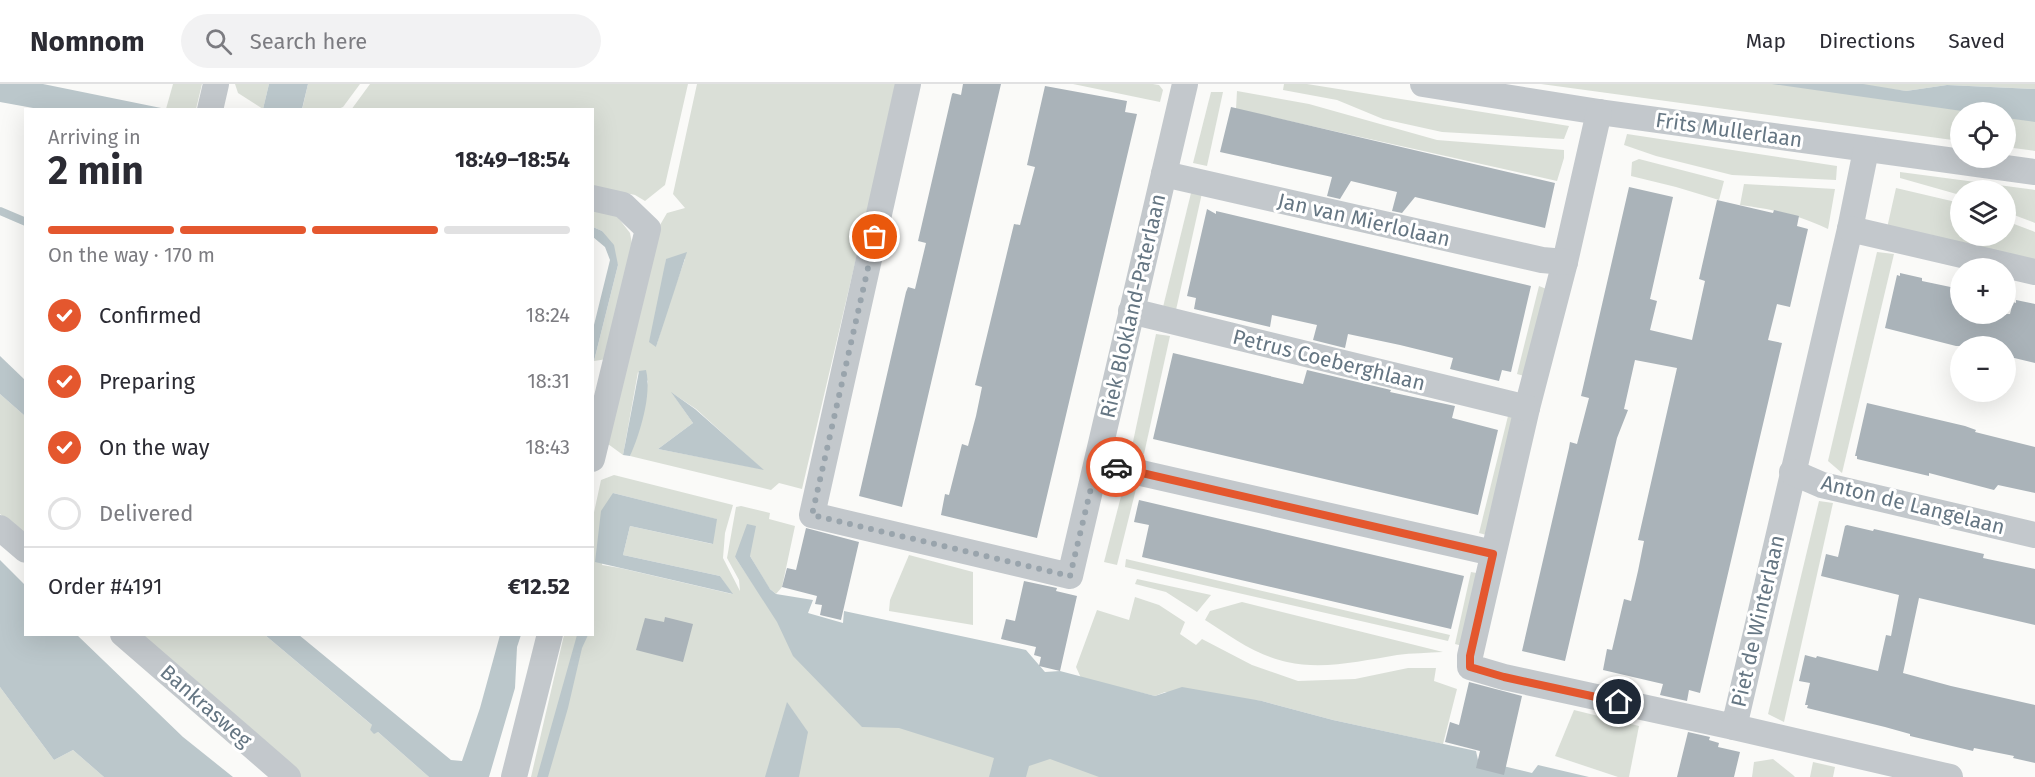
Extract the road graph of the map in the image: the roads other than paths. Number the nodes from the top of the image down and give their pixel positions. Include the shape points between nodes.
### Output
1 (908, 84) edge
2 (1185, 84) edge
3 (1423, 84) edge
4 (1599, 112) junction
5 (1866, 150) junction
6 (2035, 172) edge
7 (1164, 174) junction
8 (594, 198) edge
9 (1850, 229) junction
10 (1565, 262) junction
11 (2035, 272) edge
12 (1131, 311) junction
13 (1527, 408) junction
14 (594, 451) edge
15 (1097, 463) junction
16 (1792, 472) junction
17 (0, 528) edge
18 (2035, 535) edge
19 (24, 548) edge
20 (1493, 554) junction
21 (125, 636) edge
22 (549, 636) edge
23 (1734, 727) junction
24 (288, 777) edge
25 (514, 777) edge
26 (1950, 777) edge

1 - 15 street, Riek Blokland-Paterlaan via 812,515 1070,576
2 - 7 street, Riek Blokland-Paterlaan
3 - 4 street, Frits Mullerlaan
4 - 5 street, Frits Mullerlaan
4 - 10 street, Piet de Winterlaan
5 - 6 street, Frits Mullerlaan
5 - 9 street, Piet de Winterlaan
7 - 10 street, Jan van Mierlolaan
7 - 12 street, Riek Blokland-Paterlaan
8 - 14 street via 623,205 648,229
9 - 11 street
9 - 16 street, Piet de Winterlaan
10 - 13 street, Piet de Winterlaan
12 - 13 street, Petrus Coeberghlaan
12 - 15 street, Riek Blokland-Paterlaan
13 - 20 street, Piet de Winterlaan
15 - 20 street
16 - 18 street, Anton de Langelaan via 1822,485
16 - 23 street, Piet de Winterlaan
17 - 19 street
20 - 23 street, Piet de Winterlaan via 1470,667
21 - 24 street, Bankrasweg
22 - 25 street
23 - 26 street

